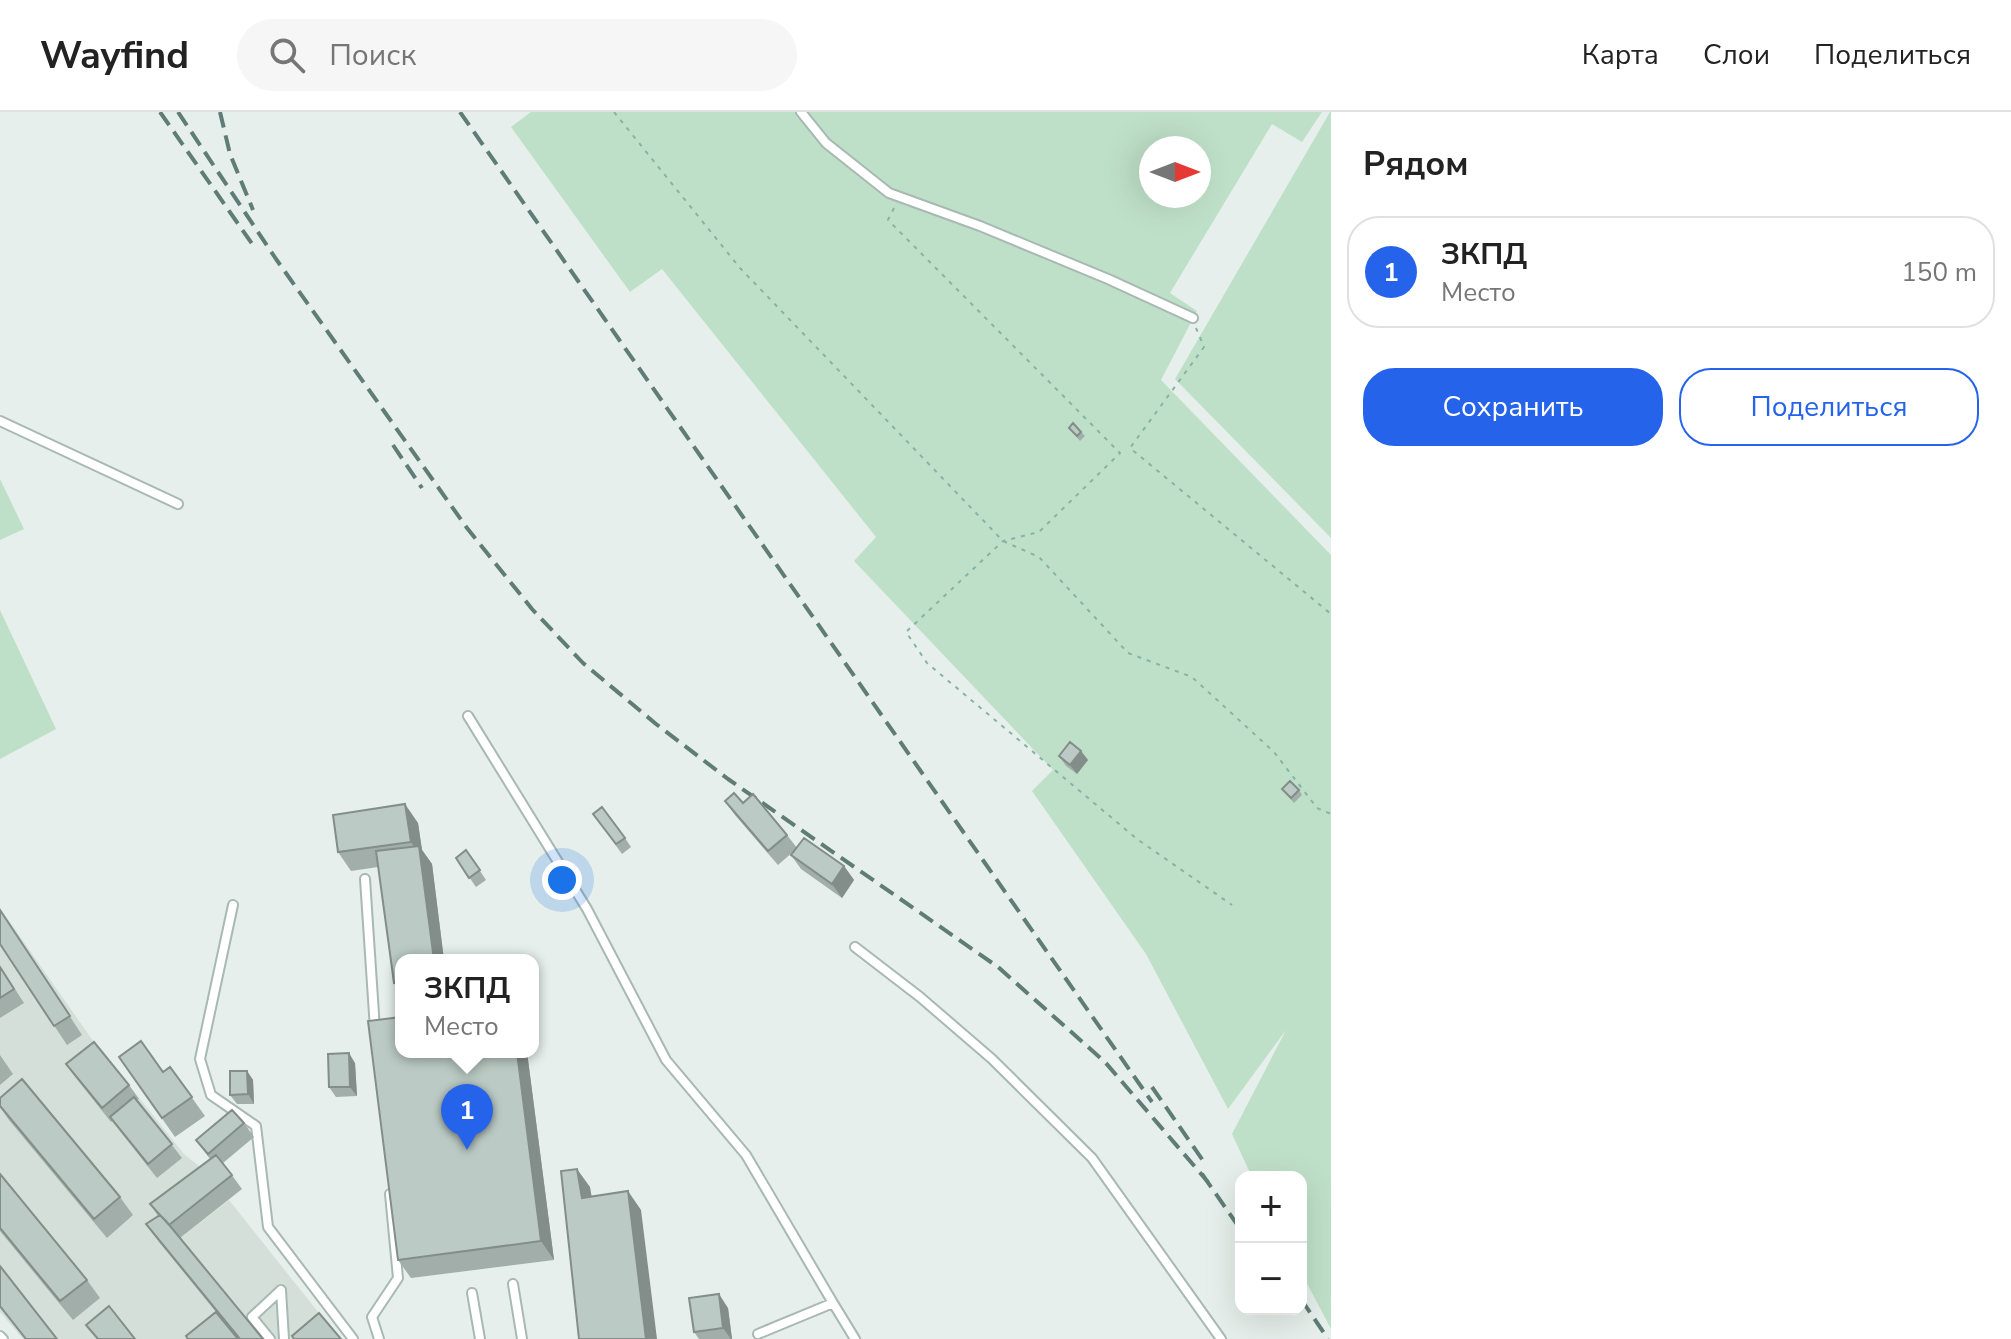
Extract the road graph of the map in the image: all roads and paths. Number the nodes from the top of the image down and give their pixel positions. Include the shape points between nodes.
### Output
1 (614, 112) edge
2 (801, 112) edge
3 (900, 197) junction
4 (1193, 318) joint
5 (0, 421) edge
6 (178, 504) dead end
7 (1003, 541) junction
8 (1331, 614) edge
9 (468, 716) dead end
10 (1331, 814) edge
11 (365, 879) dead end
12 (233, 905) dead end
13 (1232, 905) dead end
14 (855, 947) dead end
15 (375, 1036) edge
16 (390, 1187) edge
17 (513, 1284) dead end
18 (472, 1293) dead end
19 (833, 1303) junction
20 (758, 1334) dead end
21 (270, 1339) edge
22 (284, 1339) edge
23 (353, 1339) edge
24 (379, 1339) edge
25 (480, 1339) edge
26 (522, 1339) edge
27 (855, 1339) edge
28 (1221, 1339) edge

1 - 7 path via 740,268
2 - 3 lane via 826,143
3 - 4 lane
3 - 7 path via 888,220 1120,453 1039,532
4 - 8 path via 1204,347 1130,448
5 - 6 lane
7 - 10 path via 1039,557 1128,653 1192,677 1274,752 1317,808
7 - 13 path via 906,632 927,663 1137,839
9 - 19 lane via 587,909 666,1060 746,1155
11 - 15 lane
12 - 23 lane via 200,1059 211,1095 256,1126 268,1227
14 - 28 lane via 992,1059 1092,1158
16 - 24 lane via 398,1278 372,1317
17 - 26 lane
18 - 25 lane
19 - 20 lane
19 - 27 lane
21 - 22 lane via 252,1317 281,1290

